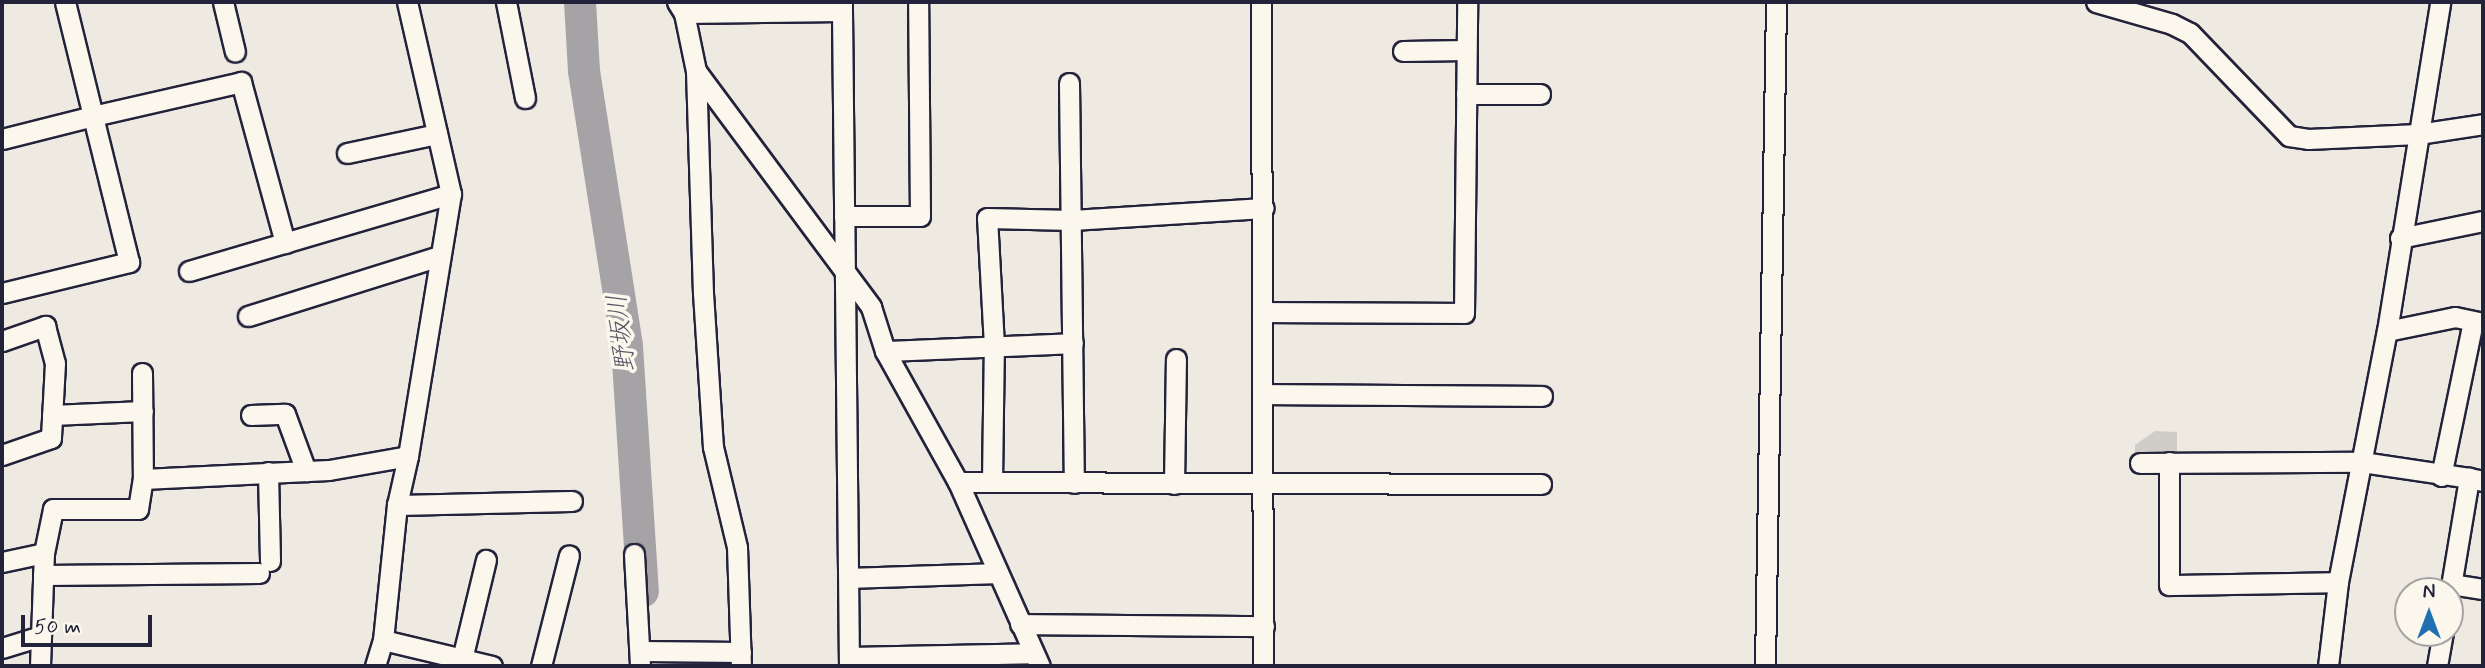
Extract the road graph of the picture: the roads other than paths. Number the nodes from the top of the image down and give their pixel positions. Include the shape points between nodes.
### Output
1 (65, 2) edge
2 (223, 2) edge
3 (407, 2) edge
4 (506, 2) edge
5 (918, 2) edge
6 (1261, 2) edge
7 (1466, 2) edge
8 (1776, 2) edge
9 (2096, 2) edge
10 (2440, 2) edge
11 (842, 6) edge
12 (680, 7) edge
13 (1466, 50) junction
14 (1403, 51) dead end
15 (235, 52) dead end
16 (696, 71) junction
17 (1069, 83) dead end
18 (1466, 94) junction
19 (1540, 94) dead end
20 (525, 98) dead end
21 (93, 116) junction
22 (2483, 124) edge
23 (437, 134) junction
24 (2418, 134) junction
25 (2, 139) edge
26 (347, 153) dead end
27 (451, 194) junction
28 (1265, 208) junction
29 (844, 216) junction
30 (1072, 220) junction
31 (2483, 221) edge
32 (2400, 238) junction
33 (285, 243) junction
34 (439, 256) junction
35 (189, 271) dead end
36 (847, 274) junction
37 (2, 293) edge
38 (1264, 312) junction
39 (248, 316) dead end
40 (2478, 322) edge
41 (2387, 331) junction
42 (2, 341) edge
43 (1073, 343) junction
44 (994, 346) junction
45 (885, 351) junction
46 (1176, 359) dead end
47 (142, 373) dead end
48 (1264, 394) junction
49 (1542, 396) dead end
50 (142, 411) junction
51 (52, 415) junction
52 (251, 415) dead end
53 (2, 455) edge
54 (408, 456) junction
55 (2169, 462) junction
56 (2362, 462) junction
57 (2140, 463) dead end
58 (306, 471) junction
59 (268, 472) junction
60 (2441, 475) junction
61 (143, 479) junction
62 (2476, 480) edge
63 (958, 482) junction
64 (992, 482) junction
65 (1074, 482) junction
66 (1174, 484) junction
67 (1541, 484) dead end
68 (1264, 485) junction
69 (572, 501) dead end
70 (397, 505) junction
71 (44, 553) junction
72 (634, 554) dead end
73 (569, 555) dead end
74 (486, 561) dead end
75 (2, 562) edge
76 (998, 573) junction
77 (43, 575) junction
78 (2454, 577) edge
79 (849, 578) junction
80 (2338, 582) junction
81 (2464, 588) edge
82 (2483, 589) edge
83 (1020, 624) junction
84 (1264, 625) junction
85 (41, 636) junction
86 (383, 640) junction
87 (2440, 647) edge
88 (2, 648) edge
89 (462, 659) junction
90 (641, 659) edge
91 (741, 659) edge
92 (1036, 659) edge
93 (849, 662) edge
94 (40, 666) edge
95 (375, 666) edge
96 (492, 666) edge
97 (541, 666) edge
98 (1264, 666) edge
99 (1765, 666) edge
100 (2328, 666) edge
101 (2437, 666) edge

1 - 21 street
2 - 15 street
3 - 23 street
4 - 20 street
5 - 29 street via 920,216
6 - 28 street
7 - 13 street
8 - 99 street
9 - 24 street via 2190,33 2289,136
10 - 24 street
11 - 12 street
11 - 29 street
12 - 16 street
13 - 14 street
13 - 18 street
16 - 36 street
16 - 91 street via 713,447 737,547
17 - 30 street
18 - 19 street
18 - 38 street via 1464,313
21 - 25 street
21 - 33 street via 241,82
21 - 37 street via 129,262
22 - 24 street
23 - 26 street
23 - 27 street
24 - 32 street
27 - 33 street
27 - 34 street
28 - 30 street
28 - 38 street
29 - 36 street
30 - 43 street
30 - 44 street via 988,218
31 - 32 street
32 - 41 street
33 - 35 street
34 - 39 street
34 - 54 street
36 - 45 street via 871,307
36 - 79 street
38 - 48 street
40 - 41 street via 2455,317
40 - 60 street
41 - 56 street
42 - 51 street via 45,326 55,363
43 - 44 street
43 - 65 street
44 - 45 street
44 - 64 street
45 - 63 street
46 - 66 street
47 - 50 street
48 - 49 street
48 - 68 street
50 - 51 street
50 - 61 street
51 - 53 street via 51,438
52 - 58 street via 285,414
54 - 58 street
54 - 70 street
55 - 56 street
55 - 57 street
55 - 80 street via 2169,585
56 - 60 street
56 - 80 street
58 - 59 street
59 - 61 street
59 - 77 street via 265,567
60 - 62 street
61 - 71 street via 138,509 53,509
62 - 78 street
63 - 64 street
63 - 76 street
64 - 65 street
65 - 66 street
66 - 68 street
67 - 68 street
68 - 84 street
69 - 70 street
70 - 86 street
71 - 75 street
71 - 77 street
72 - 90 street
73 - 97 street
74 - 89 street
76 - 79 street
76 - 83 street
77 - 85 street
79 - 93 street
80 - 100 street
81 - 82 street
83 - 84 street
83 - 92 street
84 - 98 street
85 - 88 street
85 - 94 street
86 - 89 street
86 - 95 street
87 - 101 street
89 - 96 street
90 - 91 street
92 - 93 street

